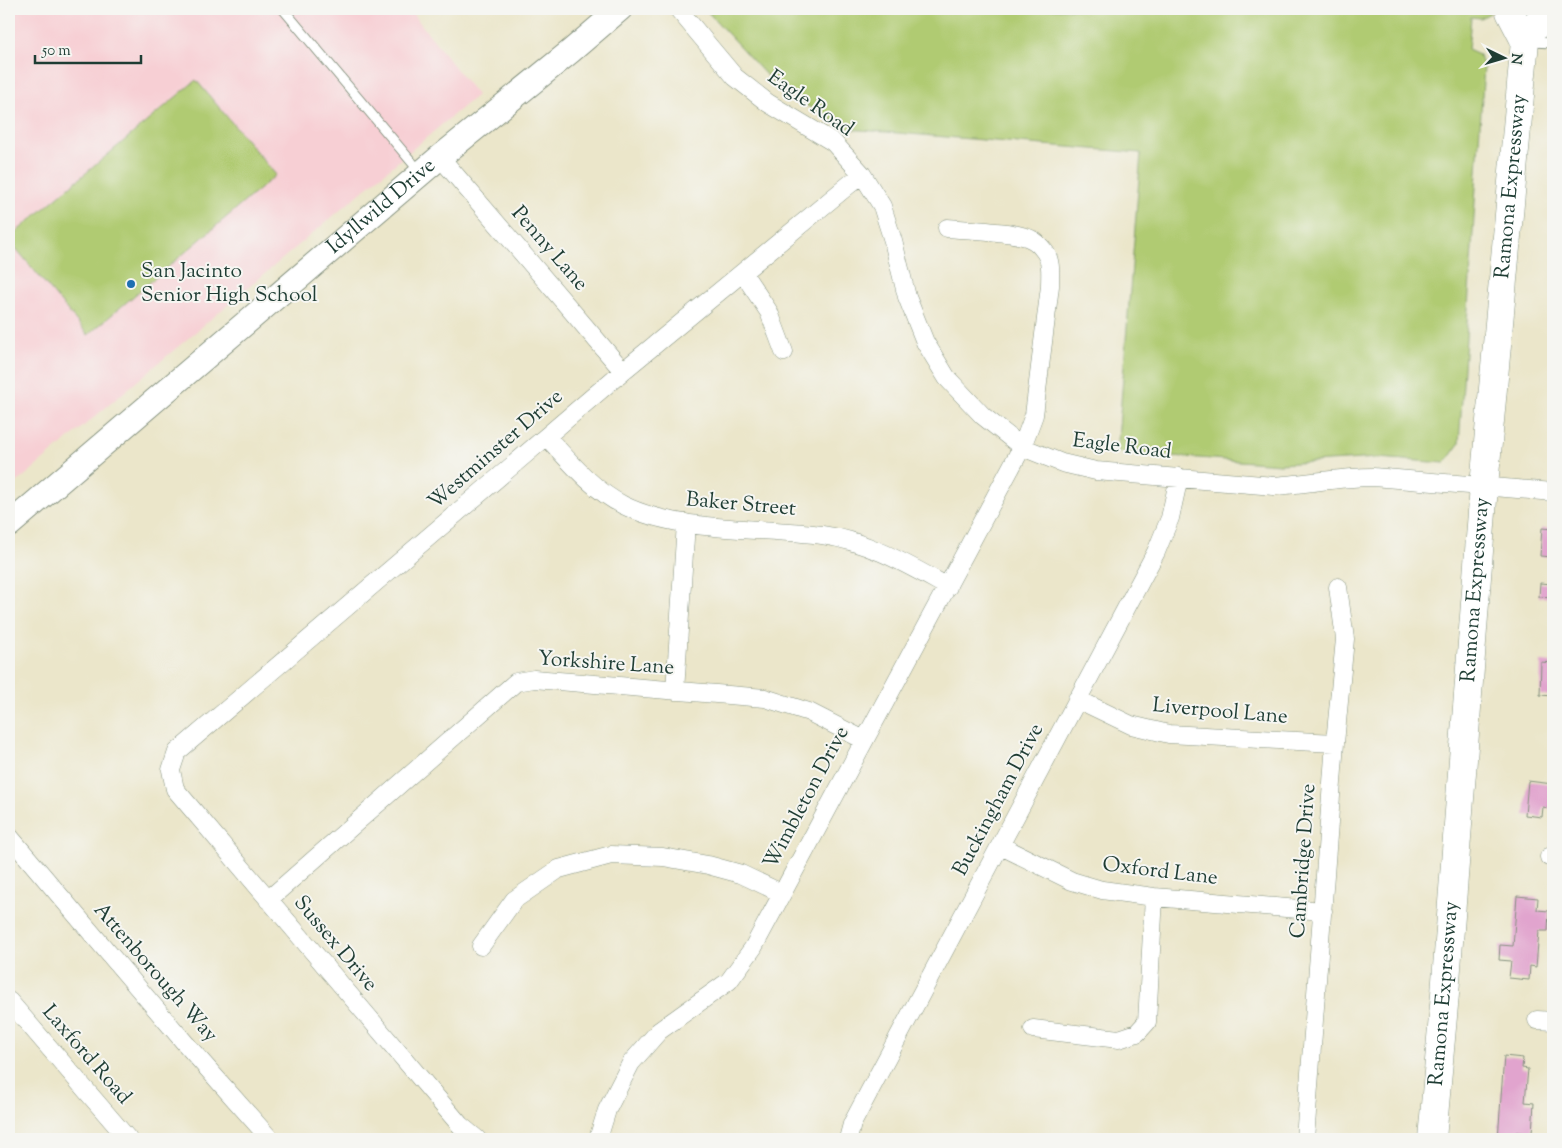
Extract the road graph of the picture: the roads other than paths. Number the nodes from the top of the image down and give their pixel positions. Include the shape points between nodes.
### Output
1 (283, 9) edge
2 (620, 9) edge
3 (678, 9) edge
4 (1510, 9) edge
5 (1547, 9) edge
6 (1525, 41) junction
7 (1553, 43) edge
8 (440, 157) junction
9 (422, 173) junction
10 (862, 174) junction
11 (947, 228) dead end
12 (744, 273) junction
13 (784, 352) dead end
14 (623, 371) junction
15 (547, 437) junction
16 (1022, 447) junction
17 (1179, 477) junction
18 (1484, 486) junction
19 (1553, 492) edge
20 (686, 523) junction
21 (9, 525) edge
22 (1338, 586) dead end
23 (948, 587) junction
24 (675, 691) junction
25 (1077, 699) junction
26 (864, 740) junction
27 (1335, 743) junction
28 (171, 770) joint
29 (9, 836) edge
30 (1001, 846) junction
31 (781, 894) junction
32 (1154, 897) junction
33 (268, 900) junction
34 (1323, 911) junction
35 (481, 946) dead end
36 (9, 1001) edge
37 (1033, 1030) dead end
38 (128, 1139) edge
39 (270, 1139) edge
40 (477, 1139) edge
41 (598, 1139) edge
42 (848, 1139) edge
43 (1305, 1139) edge
44 (1432, 1139) edge

1 - 9 lane
2 - 8 street, Idyllwild Drive
3 - 10 street, Eagle Road via 735,78 768,103 833,142
4 - 6 main road
5 - 6 main road, Ramona Expressway
6 - 7 lane
6 - 18 main road, Ramona Expressway
8 - 9 street, Idyllwild Drive
8 - 14 street, Penny Lane
9 - 21 street, Idyllwild Drive
10 - 12 street, Westminster Drive
10 - 16 street, Eagle Road via 882,206 907,297 925,342 947,378 982,416
11 - 16 street, Wimbleton Drive via 1020,236 1033,240 1046,252 1050,286 1034,415
12 - 13 street via 769,312
12 - 14 street, Westminster Drive
14 - 15 street, Westminster Drive
15 - 20 street, Baker Street via 586,479 622,504 654,518
15 - 28 street, Westminster Drive via 177,752
16 - 17 street, Eagle Road via 1062,463 1096,471
16 - 23 street, Wimbleton Drive
17 - 18 street, Eagle Road via 1274,486 1373,477
17 - 25 street, Buckingham Drive via 1170,518 1156,552
18 - 19 street, Eagle Road
18 - 44 main road, Ramona Expressway
20 - 23 street, Baker Street via 824,535 899,559
20 - 24 street
22 - 27 street, Cambridge Drive via 1345,639
23 - 26 street, Wimbleton Drive
24 - 26 street, Yorkshire Lane via 765,698 809,712
24 - 33 street, Yorkshire Lane via 534,679 516,682
25 - 27 street, Liverpool Lane via 1131,726 1169,734
25 - 30 street, Buckingham Drive
26 - 31 street, Wimbleton Drive
27 - 34 street, Cambridge Drive
28 - 33 street, Sussex Drive via 176,789
29 - 39 street, Attenborough Way
30 - 32 street, Oxford Lane via 1072,881 1102,890
30 - 42 street, Buckingham Drive via 852,1124
31 - 35 street via 741,874 708,865 664,857 611,855 559,869 514,900
31 - 41 street, Wimbleton Drive via 753,948 729,981 659,1031 631,1063 607,1110
32 - 34 street, Oxford Lane
32 - 37 street via 1146,1022 1137,1033 1119,1039
33 - 40 street, Sussex Drive via 460,1126
34 - 43 street, Cambridge Drive
36 - 38 street, Laxford Road

